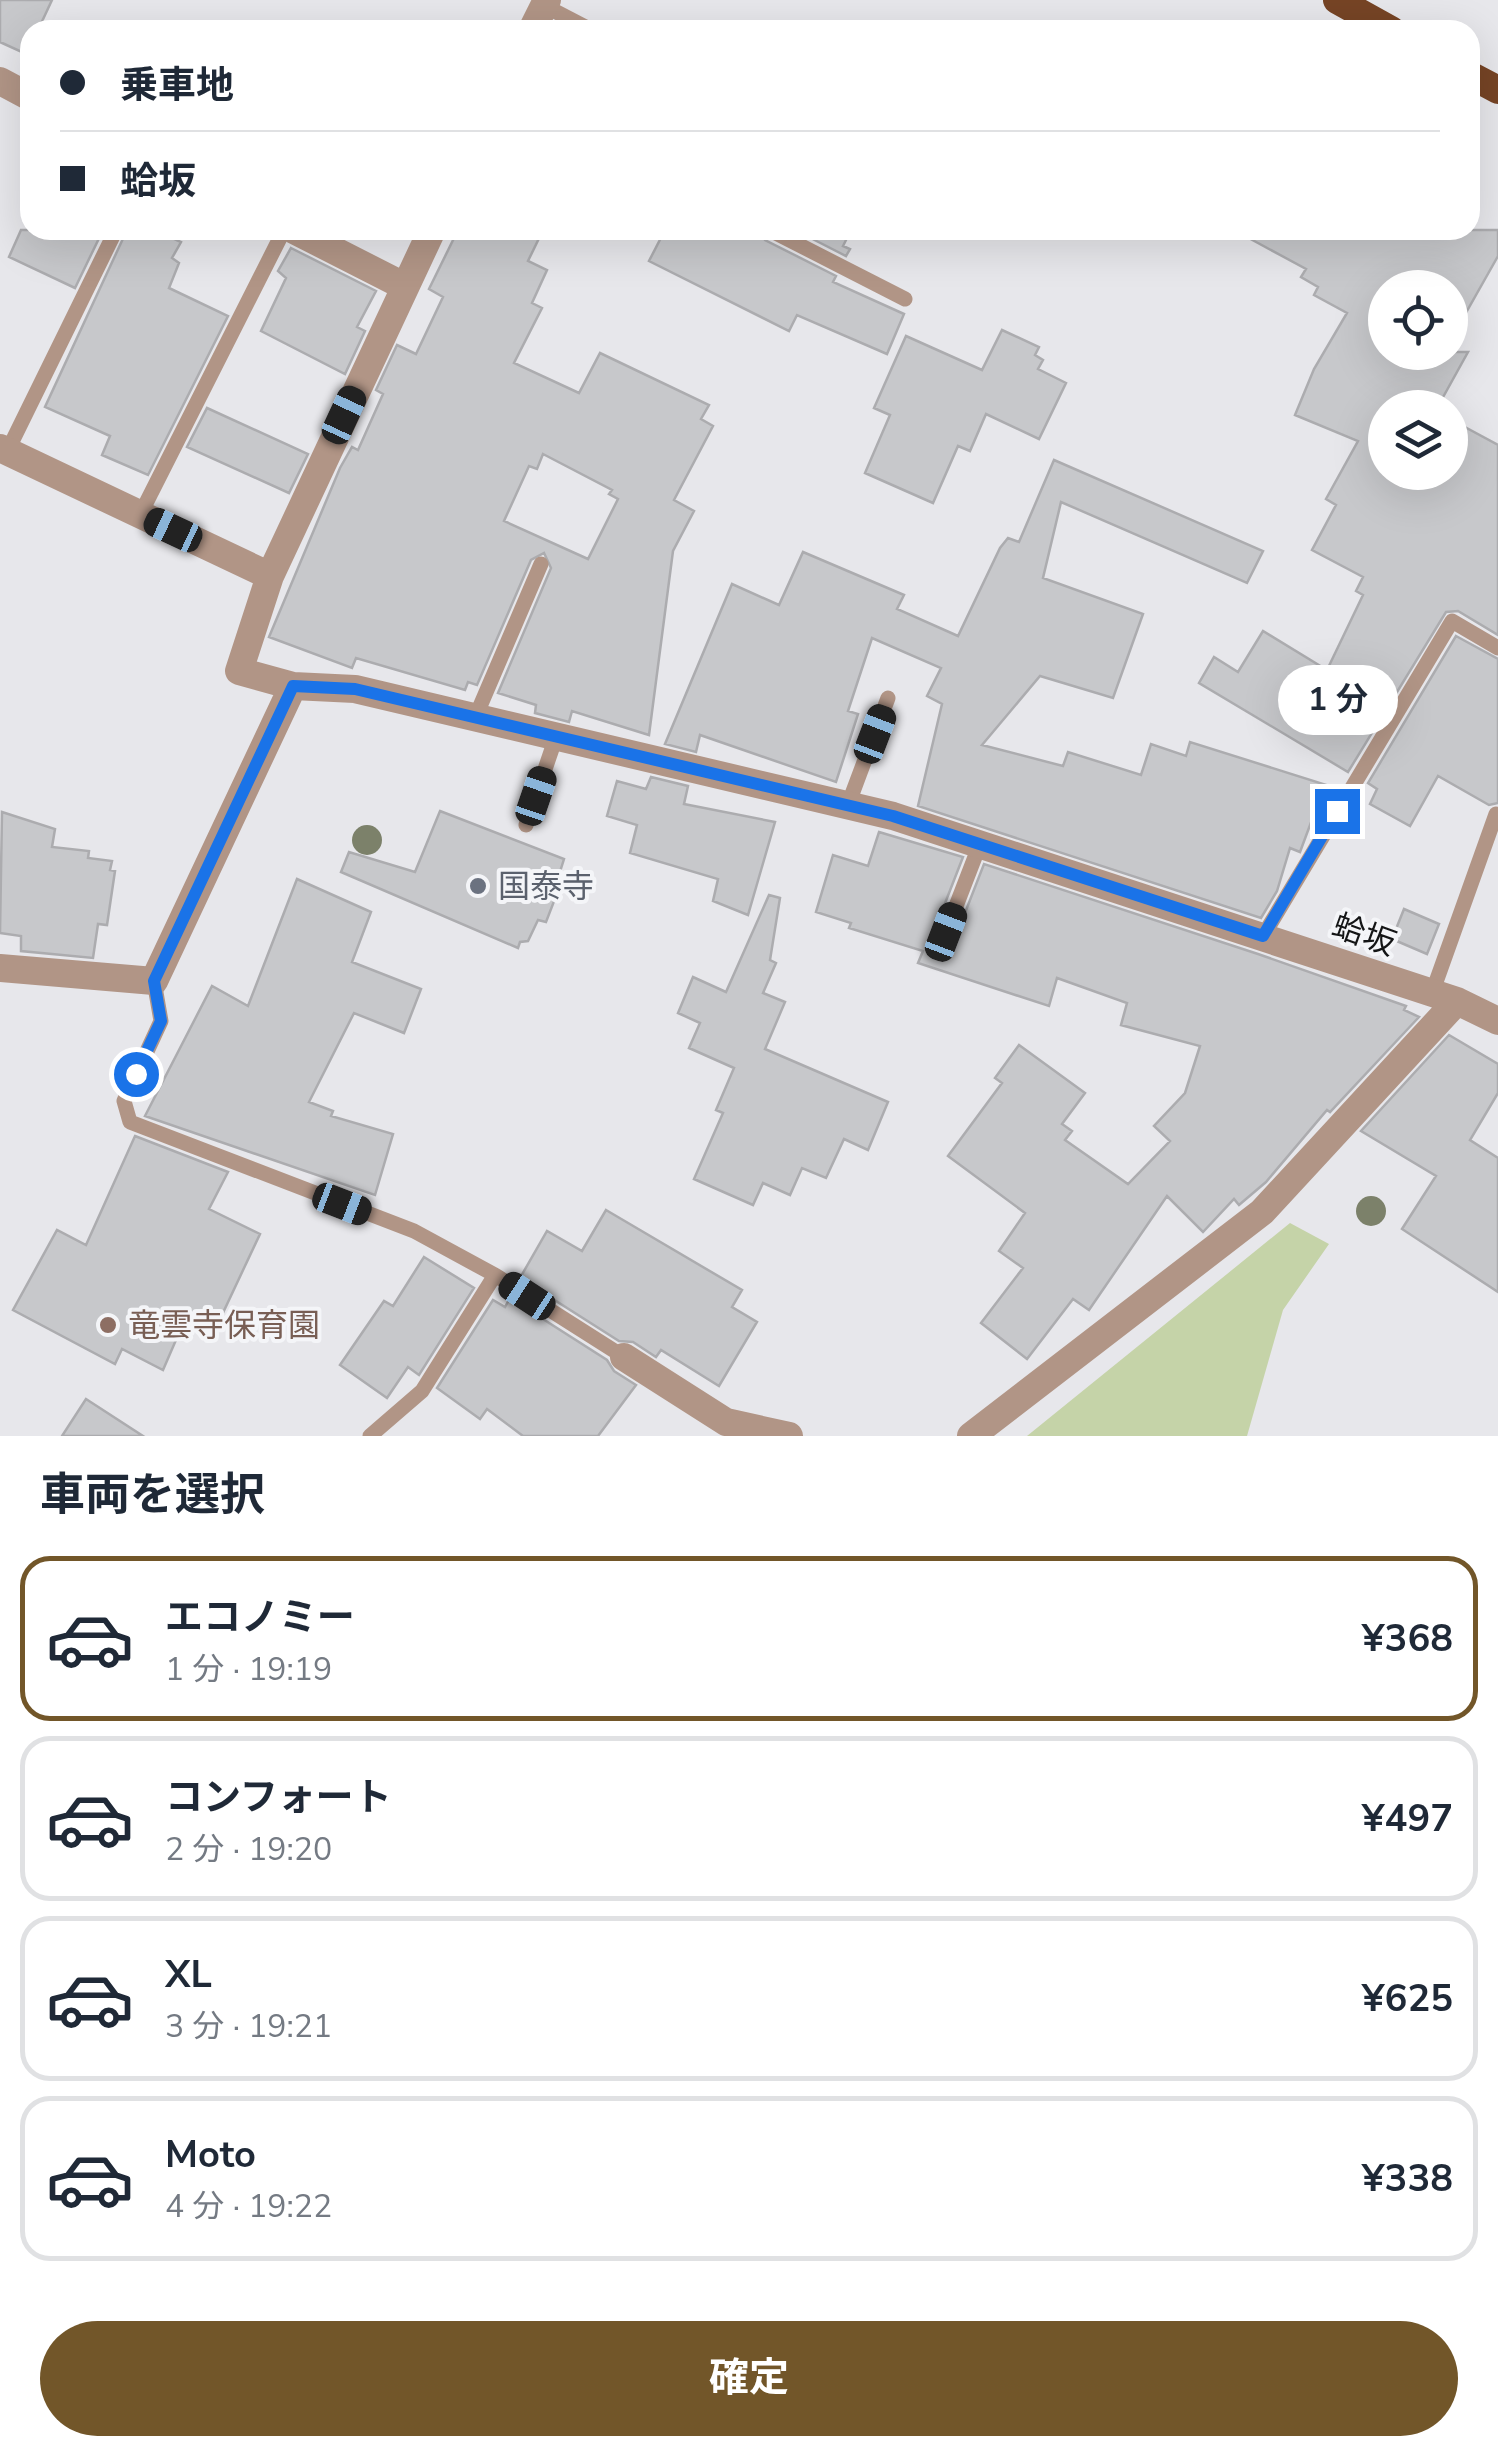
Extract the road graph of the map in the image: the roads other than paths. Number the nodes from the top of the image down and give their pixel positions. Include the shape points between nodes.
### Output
1 (1337, 0) edge
2 (1372, 20) edge
3 (111, 240) edge
4 (279, 240) edge
5 (314, 240) edge
6 (427, 240) edge
7 (789, 240) edge
8 (404, 286) junction
9 (905, 300) dead end
10 (4, 450) edge
11 (140, 515) junction
12 (541, 564) dead end
13 (270, 576) junction
14 (1498, 648) edge
15 (293, 686) junction
16 (888, 698) dead end
17 (476, 718) junction
18 (556, 737) junction
19 (848, 805) junction
20 (1496, 814) edge
21 (526, 825) dead end
22 (980, 844) junction
23 (946, 932) dead end
24 (1263, 936) junction
25 (0, 968) edge
26 (154, 981) junction
27 (1444, 999) junction
28 (1498, 1021) edge
29 (495, 1275) junction
30 (624, 1357) joint
31 (370, 1436) edge
32 (789, 1436) edge
33 (972, 1436) edge

1 - 2 highway
3 - 10 lane
4 - 11 lane
5 - 8 street
6 - 8 street
7 - 9 lane
8 - 13 street
10 - 11 street
11 - 13 street
12 - 17 lane
13 - 15 street, 蛤坂 via 239,671
14 - 24 lane via 1452,621
15 - 17 street, 蛤坂 via 355,689
15 - 26 street
16 - 19 lane
17 - 18 street, 蛤坂
18 - 19 street, 蛤坂
18 - 21 lane
19 - 22 street, 蛤坂
20 - 27 lane
22 - 23 lane
22 - 24 street, 蛤坂
24 - 27 street, 蛤坂
25 - 26 street
26 - 29 lane via 161,1021 124,1101 130,1122 414,1232
27 - 28 street, 蛤坂
27 - 33 street via 1262,1212
29 - 30 lane
29 - 31 lane via 422,1391
30 - 32 street via 726,1422

